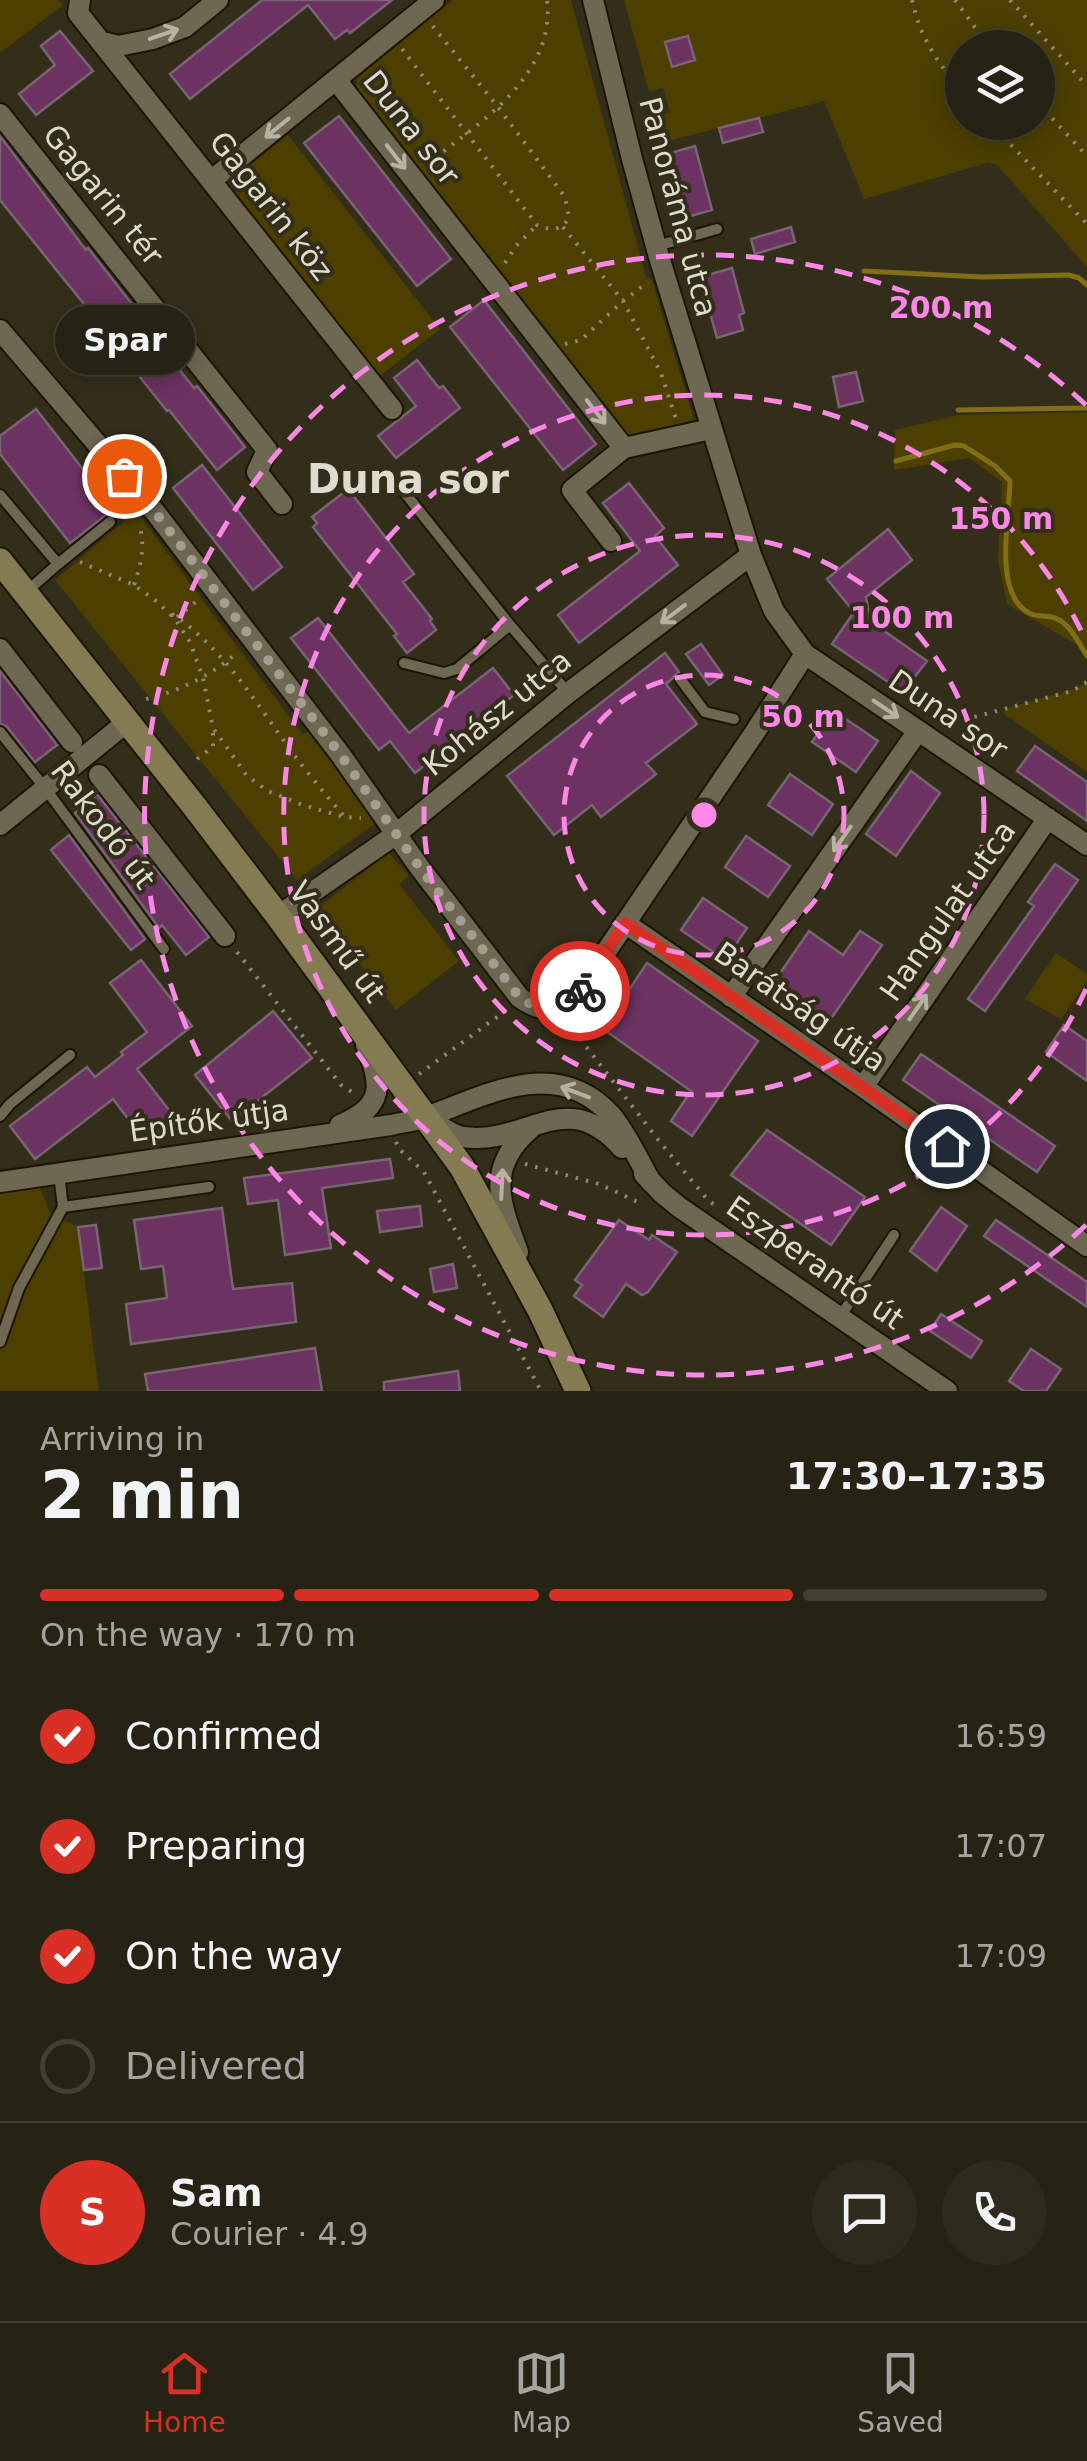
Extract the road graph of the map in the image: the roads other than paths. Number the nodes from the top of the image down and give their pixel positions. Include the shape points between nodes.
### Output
1 (80, 0) edge
2 (218, 0) edge
3 (593, 0) edge
4 (431, 10) edge
5 (102, 42) junction
6 (336, 80) junction
7 (0, 114) edge
8 (212, 180) junction
9 (717, 230) dead end
10 (656, 246) junction
11 (0, 330) edge
12 (392, 408) dead end
13 (711, 429) junction
14 (624, 448) junction
15 (405, 493) dead end
16 (0, 495) edge
17 (282, 504) dead end
18 (110, 522) dead end
19 (611, 540) dead end
20 (751, 556) junction
21 (0, 561) edge
22 (58, 564) junction
23 (26, 592) junction
24 (510, 625) junction
25 (0, 649) edge
26 (805, 654) junction
27 (404, 663) dead end
28 (681, 680) dead end
29 (568, 692) junction
30 (734, 718) dead end
31 (126, 722) junction
32 (926, 729) junction
33 (0, 732) edge
34 (72, 742) dead end
35 (99, 776) dead end
36 (45, 788) junction
37 (1048, 818) junction
38 (0, 825) edge
39 (396, 834) junction
40 (1087, 846) edge
41 (278, 916) junction
42 (625, 923) junction
43 (225, 936) road end
44 (164, 949) dead end
45 (731, 996) junction
46 (360, 1029) junction
47 (70, 1055) dead end
48 (863, 1087) junction
49 (0, 1116) edge
50 (426, 1118) junction
51 (533, 1126) junction
52 (316, 1136) junction
53 (59, 1174) junction
54 (0, 1182) edge
55 (651, 1182) junction
56 (208, 1187) dead end
57 (63, 1207) junction
58 (1087, 1218) edge
59 (894, 1235) dead end
60 (1081, 1241) edge
61 (540, 1310) junction
62 (840, 1317) junction
63 (0, 1342) edge
64 (578, 1391) edge
65 (947, 1391) edge

1 - 5 street, Gagarin köz via 78,14
5 -> 2 street via 153,39 185,27
3 - 10 street, Panoráma utca
4 - 6 street
5 - 8 street, Gagarin köz
6 -> 8 street
6 -> 14 street, Duna sor
7 - 17 street, Gagarin tér via 268,450 257,472
8 - 12 street, Gagarin köz
9 - 10 lane
10 - 13 street, Panoráma utca
11 - 39 street via 147,502
13 - 14 street
13 - 20 street, Duna sor
14 - 19 street via 572,490
15 - 24 lane
16 - 22 lane
18 - 22 lane
20 - 26 street, Duna sor via 774,612
20 -> 29 street, Kohász utca
21 - 23 street, Vasmű út
22 - 23 lane
23 - 31 street, Vasmű út
24 - 27 lane via 457,670 444,674
24 - 29 lane
25 - 34 street
26 -> 32 street, Duna sor
26 - 42 street
28 - 30 lane via 705,712
29 - 39 street, Kohász utca
31 - 36 street
31 - 41 street, Vasmű út
32 - 37 street, Duna sor
32 -> 45 street
33 - 36 lane, Rakodó út
35 - 43 street
36 - 38 street
36 - 44 lane, Rakodó út
37 - 40 street, Duna sor
48 -> 37 street, Hangulat utca
39 - 41 street, Kohász utca
39 - 42 street via 520,998 535,1008 553,1010 569,1002
41 - 46 street, Vasmű út
42 - 45 street, Barátság útja
45 - 48 street, Barátság útja
46 - 50 street, Vasmű út
46 - 52 street via 378,1088 359,1117
47 - 49 lane
48 - 60 street, Barátság útja
50 - 51 street, Eszperantó út via 458,1136 485,1138
50 - 52 street, Építők útja
55 -> 50 street, Eszperantó út via 612,1116 588,1095 552,1083 503,1088
50 - 61 street, Vasmű út via 462,1166
51 - 55 street, Eszperantó út via 566,1118 596,1124
61 -> 51 street via 499,1184 515,1142
52 - 53 street, Építők útja
53 - 54 street, Építők útja
53 - 57 lane
55 - 62 street, Eszperantó út
56 - 57 lane
57 - 63 lane via 19,1288
58 - 60 street
59 - 62 lane
61 - 64 street, Vasmű út
62 - 65 street, Eszperantó út

